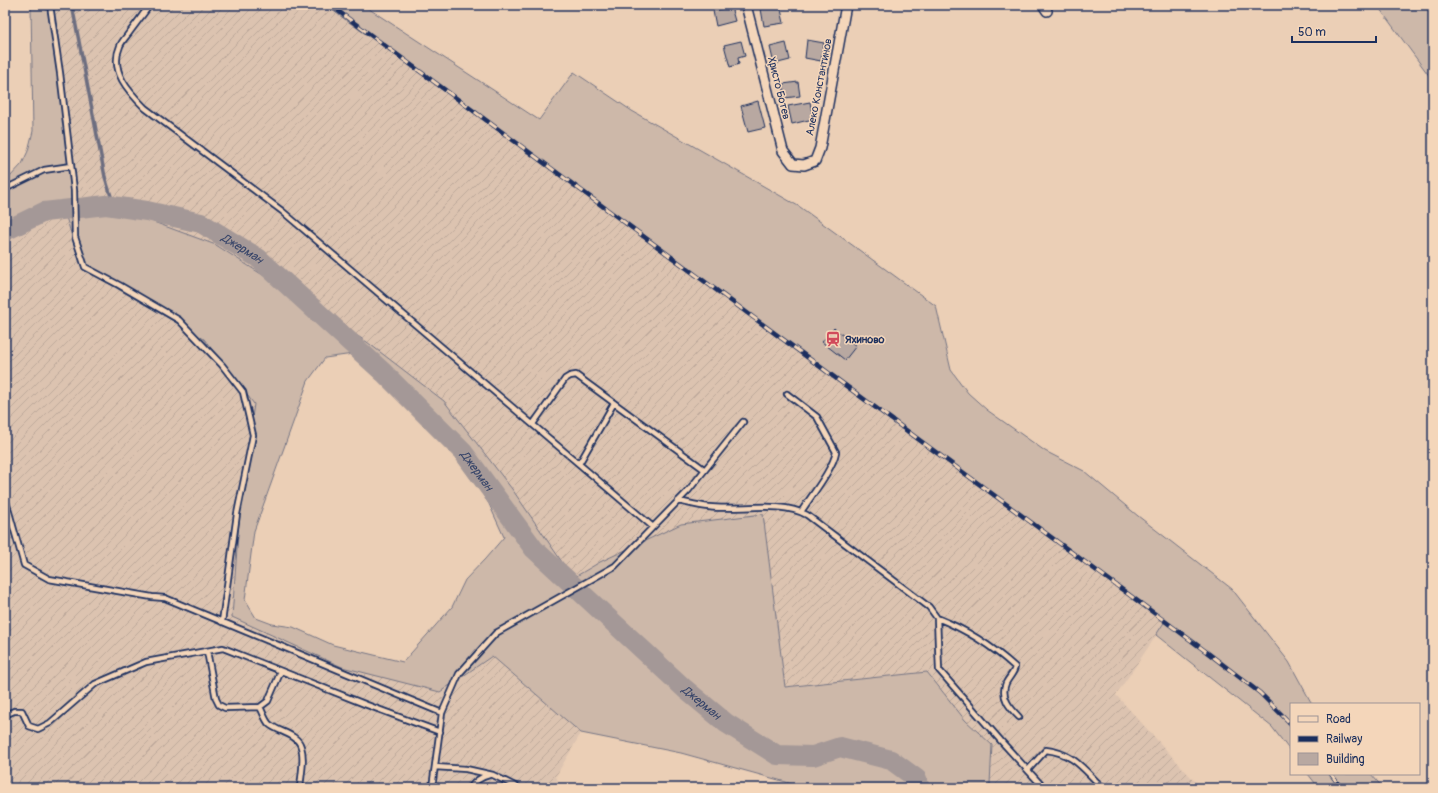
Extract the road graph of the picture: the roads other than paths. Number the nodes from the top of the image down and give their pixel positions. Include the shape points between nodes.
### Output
1 (50, 5) edge
2 (150, 5) edge
3 (746, 5) edge
4 (846, 5) edge
5 (804, 165) joint
6 (71, 166) junction
7 (5, 189) edge
8 (787, 394) dead end
9 (614, 403) junction
10 (743, 422) dead end
11 (533, 424) junction
12 (579, 464) junction
13 (705, 470) junction
14 (5, 498) edge
15 (678, 501) junction
16 (801, 512) junction
17 (653, 527) junction
18 (937, 618) junction
19 (222, 622) junction
20 (207, 651) junction
21 (281, 671) junction
22 (260, 707) junction
23 (442, 713) junction
24 (5, 715) edge
25 (1019, 717) dead end
26 (440, 732) junction
27 (435, 767) junction
28 (1028, 770) junction
29 (493, 775) junction
30 (300, 788) edge
31 (432, 788) edge
32 (470, 788) edge
33 (519, 788) edge
34 (1044, 788) edge
35 (1102, 788) edge

1 - 6 lane
2 - 11 lane via 120,46 117,61 123,83 133,96 282,211
3 - 5 street, Христо Ботев via 783,151 793,164
4 - 5 street, Алеко Константинов via 820,148 815,161
6 - 7 lane via 44,170
6 - 19 lane via 75,237 84,267 179,320 222,365 243,392 253,435 237,514
8 - 16 lane via 817,417 836,452 829,469
9 - 11 lane via 576,374 566,379
9 - 12 lane
9 - 13 lane
10 - 13 lane
11 - 12 lane
12 - 17 lane
13 - 15 lane
14 - 19 lane via 24,565 49,580 165,598
15 - 16 lane via 709,508 782,508
15 - 17 lane
16 - 18 lane via 929,607
17 - 23 lane via 615,566 496,633 459,674
18 - 25 lane via 953,624 1015,666 1004,692 1011,709
18 - 28 lane via 939,670
19 - 23 lane
20 - 21 lane via 223,648
20 - 22 lane via 219,705 225,708
20 - 24 lane via 146,662 95,684 50,723 38,729 29,726 22,711
21 - 22 lane via 268,701
21 - 26 lane
22 - 30 lane via 268,722 295,738 301,745 303,754
23 - 26 lane
26 - 27 lane
27 - 29 lane via 466,769
27 - 31 lane
28 - 34 lane
28 - 35 lane via 1046,750 1056,751 1077,762
29 - 32 lane via 485,776
29 - 33 lane

